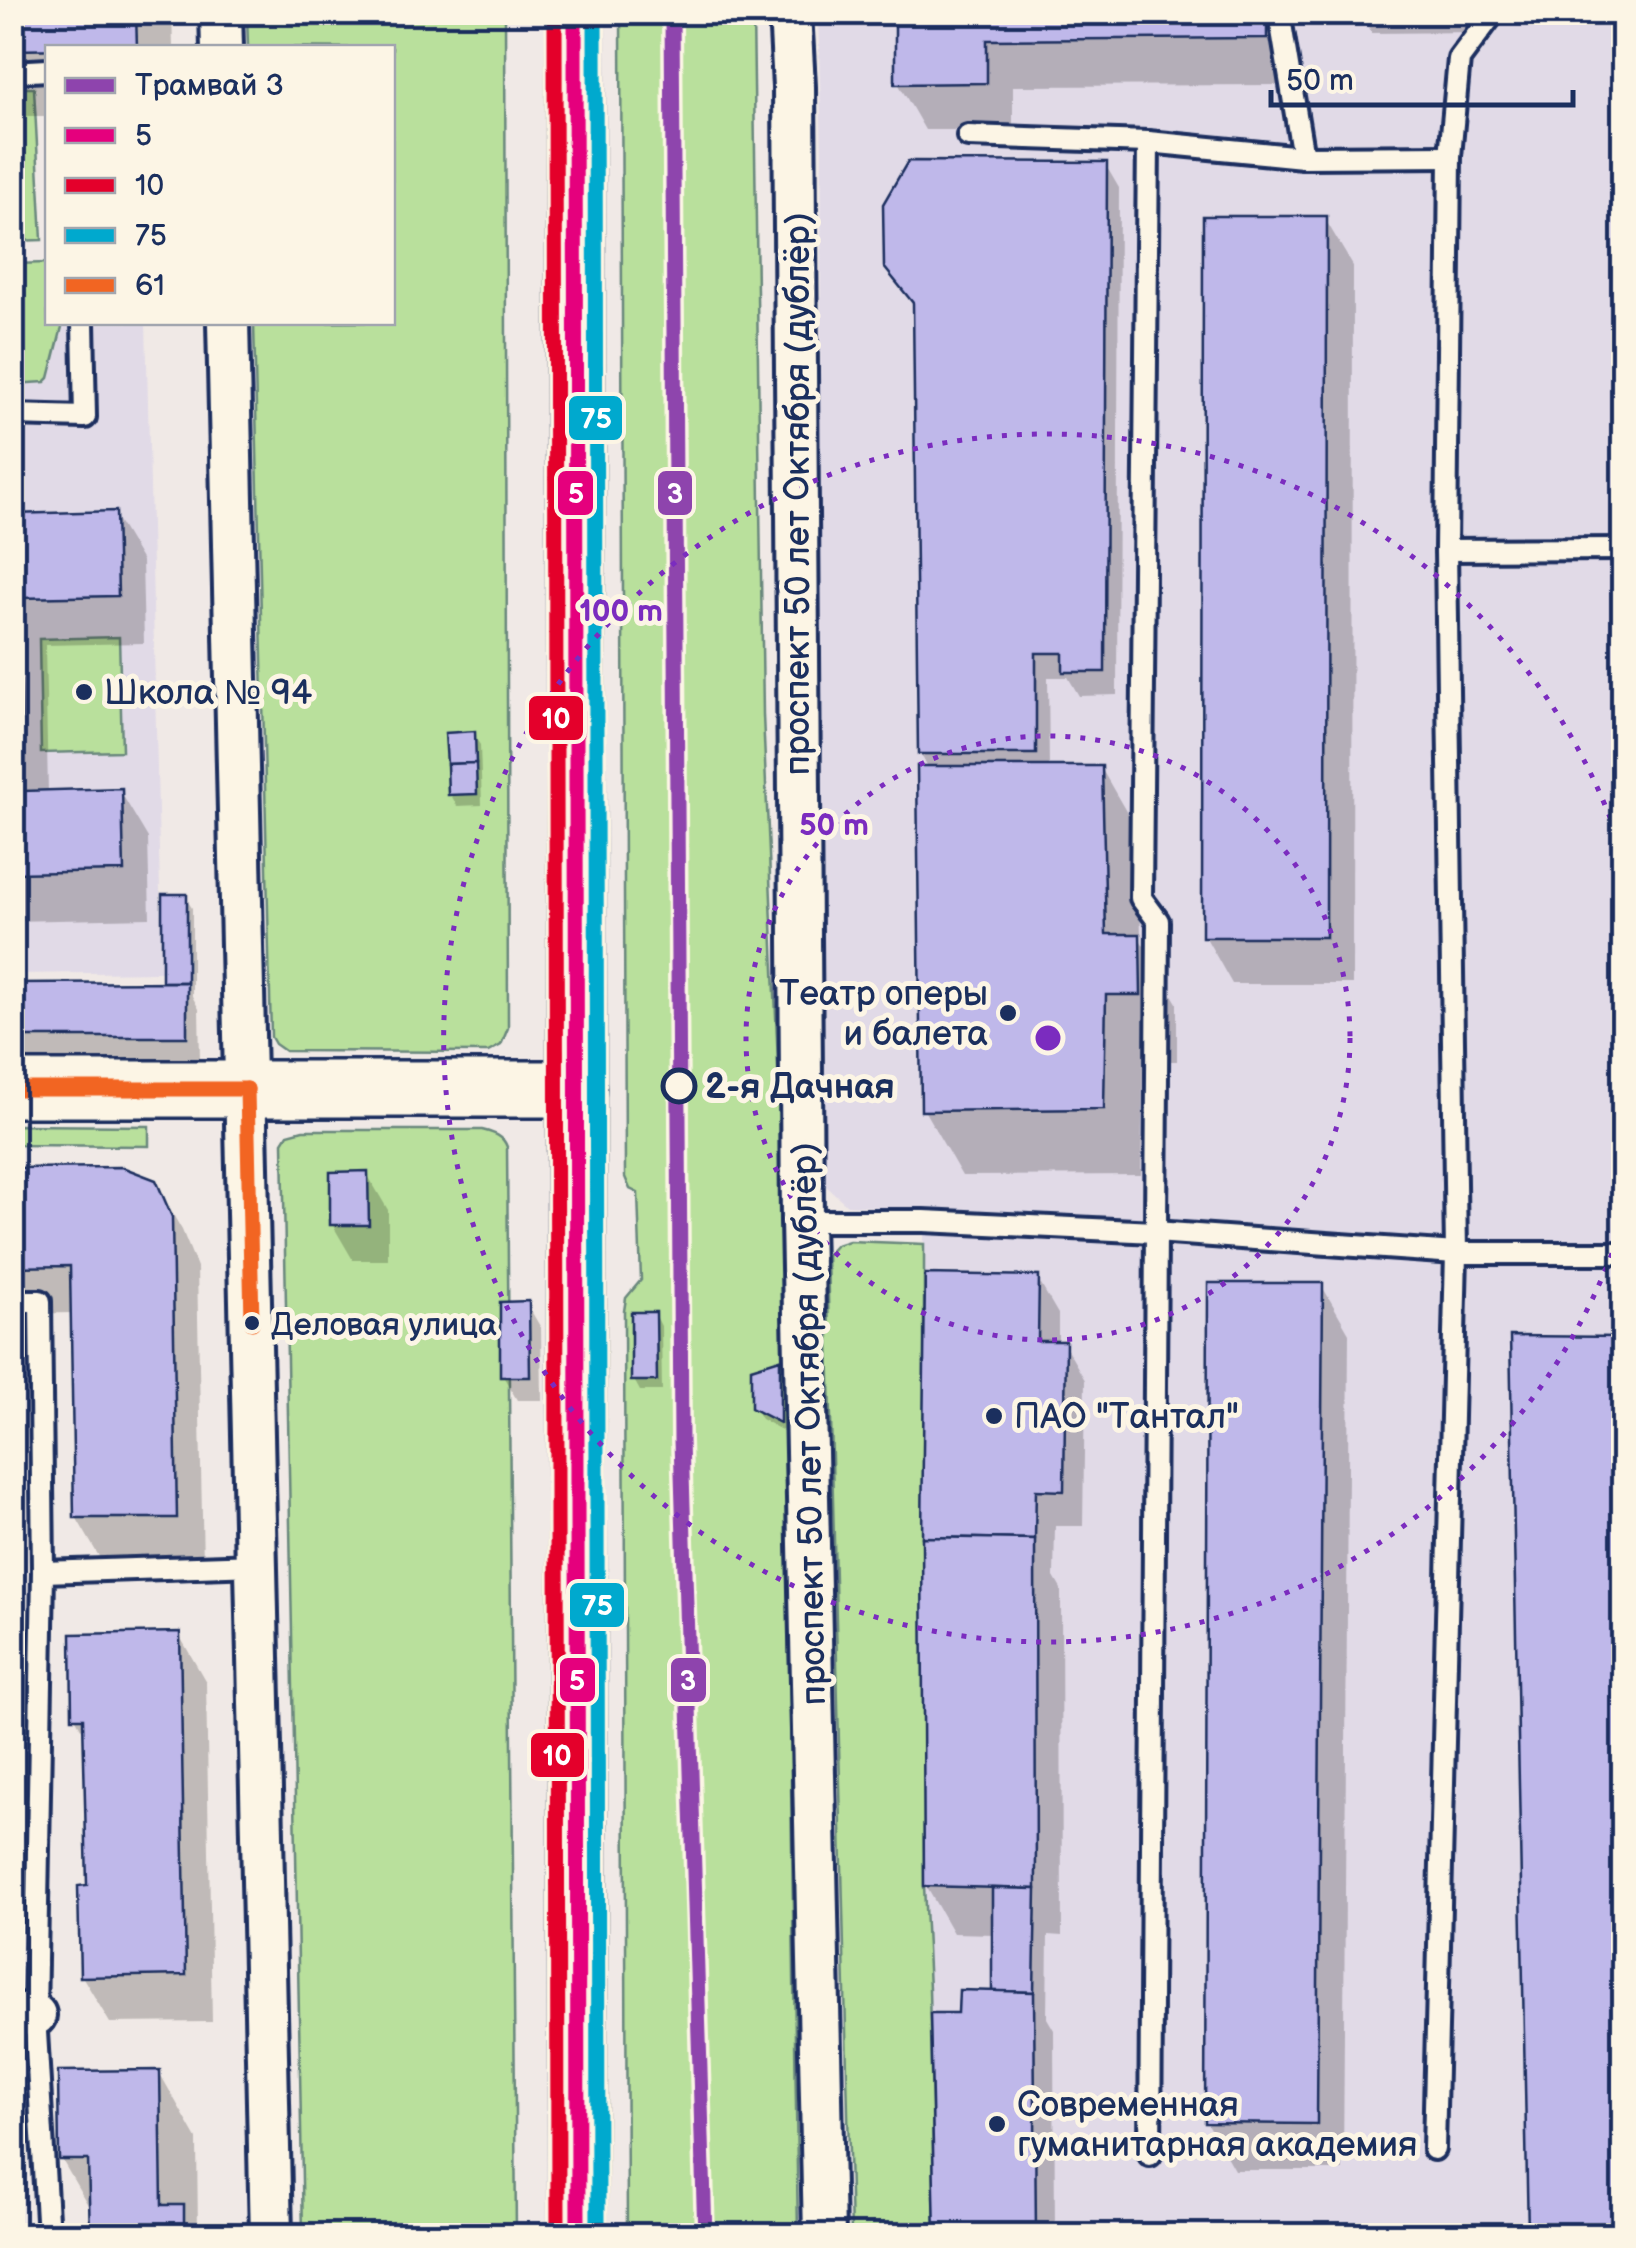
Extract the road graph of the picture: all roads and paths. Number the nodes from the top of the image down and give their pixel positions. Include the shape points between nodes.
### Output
1 (221, 12) edge
2 (574, 12) edge
3 (790, 12) edge
4 (1278, 12) edge
5 (1494, 12) edge
6 (222, 45) edge
7 (45, 70) edge
8 (12, 72) edge
9 (968, 136) dead end
10 (1148, 142) junction
11 (1303, 156) junction
12 (1450, 156) junction
13 (83, 325) edge
14 (228, 325) edge
15 (12, 415) edge
16 (1624, 549) edge
17 (1446, 550) junction
18 (12, 1089) edge
19 (247, 1089) junction
20 (578, 1089) junction
21 (802, 1221) junction
22 (1155, 1232) junction
23 (1456, 1253) junction
24 (1624, 1253) edge
25 (12, 1301) edge
26 (257, 1565) junction
27 (42, 1572) junction
28 (24, 2014) edge
29 (1434, 2149) dead end
30 (1150, 2155) dead end
31 (48, 2236) edge
32 (271, 2236) edge
33 (578, 2236) edge
34 (824, 2236) edge

1 - 6 street
2 - 20 main road
3 - 21 street, проспект 50 лет Октября (дублёр)
4 - 11 lane
5 - 12 lane via 1459,59
7 - 8 lane
9 - 10 lane
10 - 11 lane
10 - 22 lane via 1141,898 1158,921
11 - 12 lane
12 - 17 lane
13 - 15 lane via 85,417
14 - 19 street
16 - 17 lane
17 - 23 lane
18 - 19 street
19 - 20 street
19 - 26 street
20 - 33 main road
21 - 22 lane
21 - 34 street, проспект 50 лет Октября (дублёр)
22 - 23 lane
22 - 30 lane
23 - 24 lane
23 - 29 lane
25 - 27 lane via 40,1301
26 - 27 lane
26 - 32 street
27 - 28 lane
28 - 31 lane

